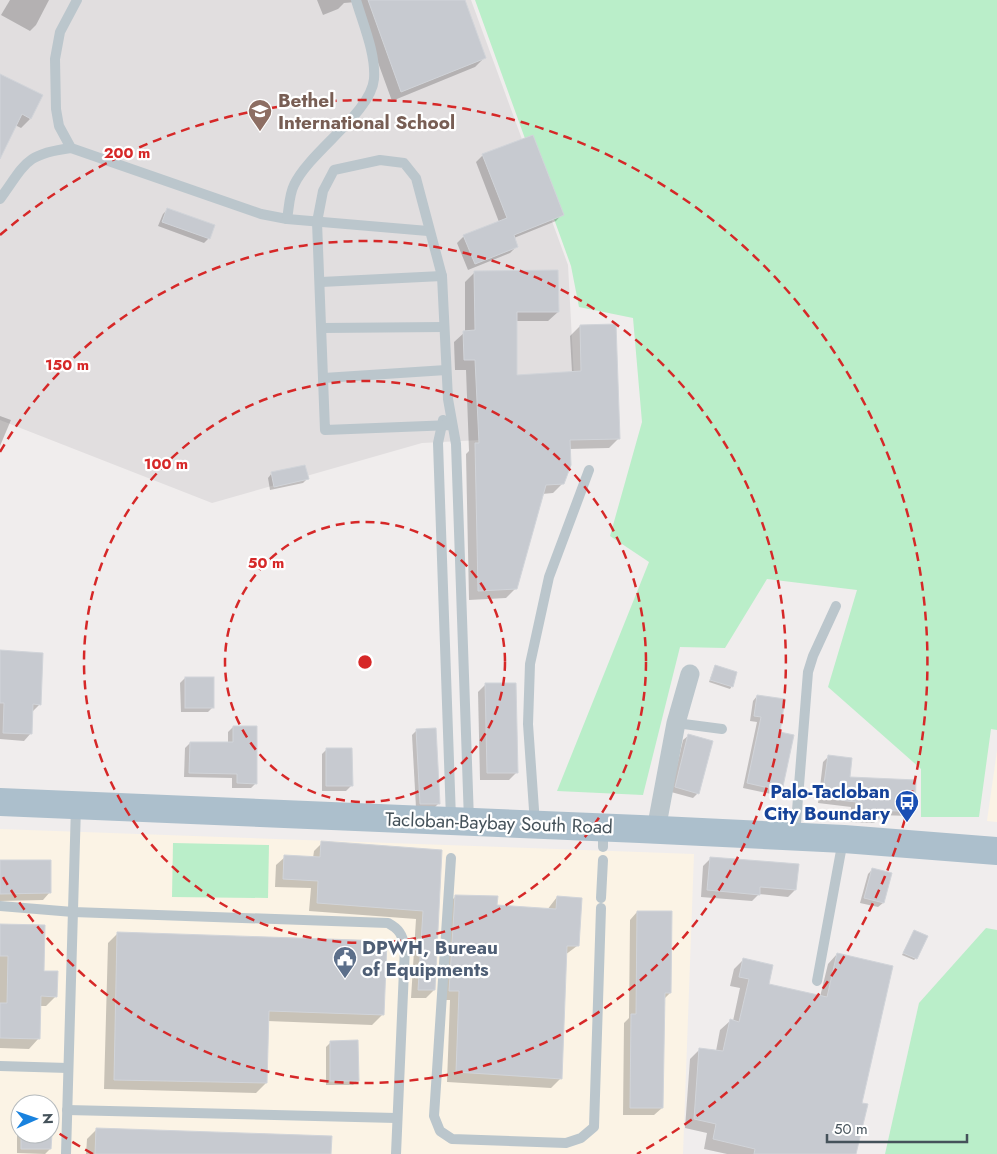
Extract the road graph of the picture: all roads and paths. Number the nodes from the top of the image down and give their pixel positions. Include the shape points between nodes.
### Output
1 (76, 0) edge
2 (356, 0) edge
3 (72, 148) junction
4 (0, 199) edge
5 (287, 219) junction
6 (317, 222) junction
7 (428, 231) junction
8 (442, 276) junction
9 (321, 282) junction
10 (444, 327) junction
11 (322, 328) junction
12 (446, 370) junction
13 (324, 378) junction
14 (447, 425) junction
15 (589, 470) dead end
16 (836, 606) dead end
17 (690, 674) dead end
18 (676, 723) junction
19 (722, 729) dead end
20 (0, 802) edge
21 (76, 806) junction
22 (460, 821) junction
23 (534, 824) junction
24 (656, 830) junction
25 (795, 838) junction
26 (844, 839) junction
27 (996, 846) edge
28 (451, 858) dead end
29 (603, 860) dead end
30 (0, 906) edge
31 (73, 912) junction
32 (817, 981) dead end
33 (0, 1066) edge
34 (68, 1068) junction
35 (67, 1110) junction
36 (396, 1118) junction
37 (66, 1154) edge
38 (396, 1154) edge

1 - 3 lane via 60,32 55,59 59,126
2 - 5 lane via 373,64 374,80 369,97 298,178
3 - 4 lane via 47,151 28,161
3 - 5 lane via 261,214
5 - 6 lane
6 - 7 lane
6 - 7 lane via 323,191 334,170 380,160 404,163 416,178
6 - 9 lane
7 - 8 lane
8 - 9 lane
8 - 10 lane
9 - 11 lane
10 - 11 lane
10 - 12 lane
11 - 13 lane
12 - 13 lane
12 - 14 lane
13 - 14 lane via 326,430
14 - 22 lane via 456,444
14 - 22 lane via 438,443
15 - 23 lane via 549,578 530,664 528,724
16 - 25 lane via 812,656 808,672
17 - 18 street
18 - 19 lane
18 - 24 street
20 - 21 main road, Tacloban-Baybay South Road
21 - 22 main road, Tacloban-Baybay South Road
21 - 31 lane
22 - 23 main road, Tacloban-Baybay South Road
23 - 24 main road, Tacloban-Baybay South Road via 603,837
24 - 25 main road, Tacloban-Baybay South Road
25 - 26 main road, Tacloban-Baybay South Road
26 - 27 main road, Tacloban-Baybay South Road
26 - 32 lane
28 - 29 lane via 434,1116 440,1131 452,1139 566,1143 581,1138 594,1127
30 - 31 lane
31 - 34 lane
31 - 36 lane via 388,923 397,928 405,947
33 - 34 lane
34 - 35 lane
35 - 36 lane
35 - 37 lane
36 - 38 lane

